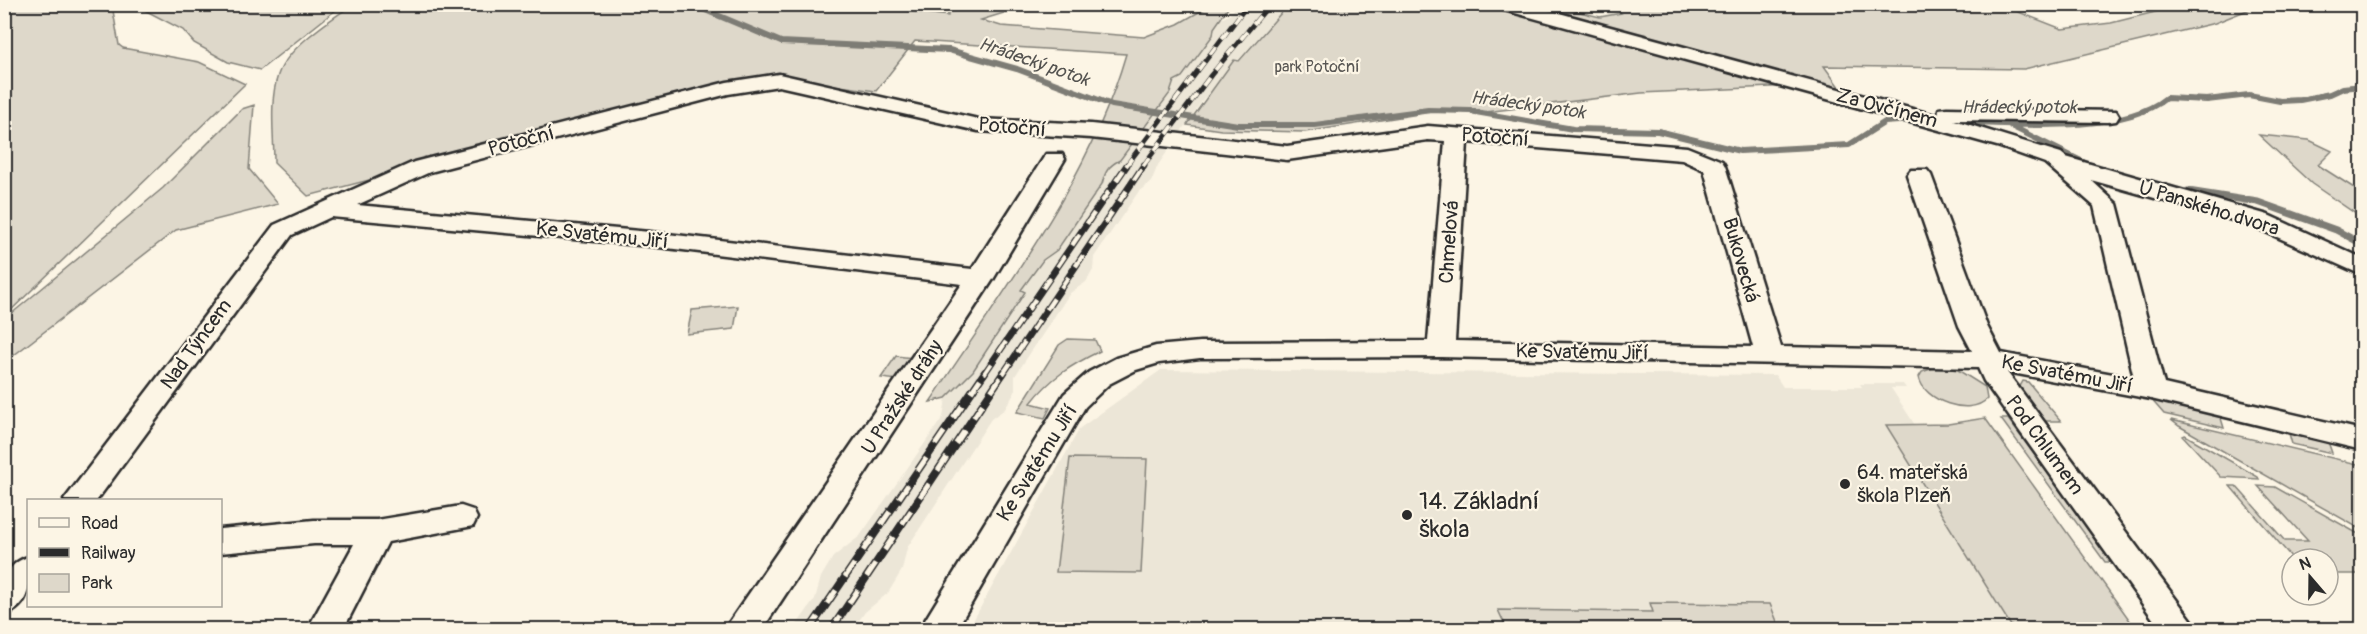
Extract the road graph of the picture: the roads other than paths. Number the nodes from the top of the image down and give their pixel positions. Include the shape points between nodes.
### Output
1 (1503, 4) edge
2 (1911, 115) junction
3 (2108, 116) dead end
4 (1457, 134) junction
5 (2053, 158) junction
6 (1054, 159) dead end
7 (1714, 166) joint
8 (1919, 175) dead end
9 (2167, 195) junction
10 (2105, 204) junction
11 (330, 210) junction
12 (2362, 267) edge
13 (981, 278) junction
14 (1441, 349) junction
15 (1769, 355) junction
16 (1990, 360) junction
17 (2151, 390) junction
18 (2362, 440) edge
19 (81, 499) edge
20 (461, 518) dead end
21 (377, 532) junction
22 (222, 541) edge
23 (27, 571) edge
24 (4, 602) edge
25 (326, 630) edge
26 (742, 630) edge
27 (937, 630) edge
28 (2181, 630) edge

1 - 2 street, Za Ovčínem
2 - 3 street
2 - 5 street, Za Ovčínem
4 - 7 street, Potoční via 1687,154
4 - 11 street, Potoční via 1428,133 1278,152 1091,131 978,125 779,80 727,88 422,167
4 - 14 street, Chmelová
5 - 9 street, U Panského dvora
5 - 10 street, Za Ovčínem
6 - 13 street, U Pražské dráhy
7 - 15 street, Bukovecká
8 - 16 street, Pod Chlumem via 1973,326
9 - 10 street
9 - 12 street, U Panského dvora via 2259,220
10 - 17 street
11 - 13 street, Ke Svatému Jiří via 650,239
11 - 19 street, Nad Týncem via 283,230
13 - 26 street, U Pražské dráhy
14 - 15 street, Ke Svatému Jiří
14 - 27 street, Ke Svatému Jiří via 1200,350 1156,355 1099,378 1074,401
15 - 16 street, Ke Svatému Jiří
16 - 17 street, Ke Svatému Jiří
16 - 28 street, Pod Chlumem via 1994,375 2020,413
17 - 18 street, Ke Svatému Jiří
20 - 21 street
21 - 22 street via 314,532
21 - 25 street
23 - 24 street

